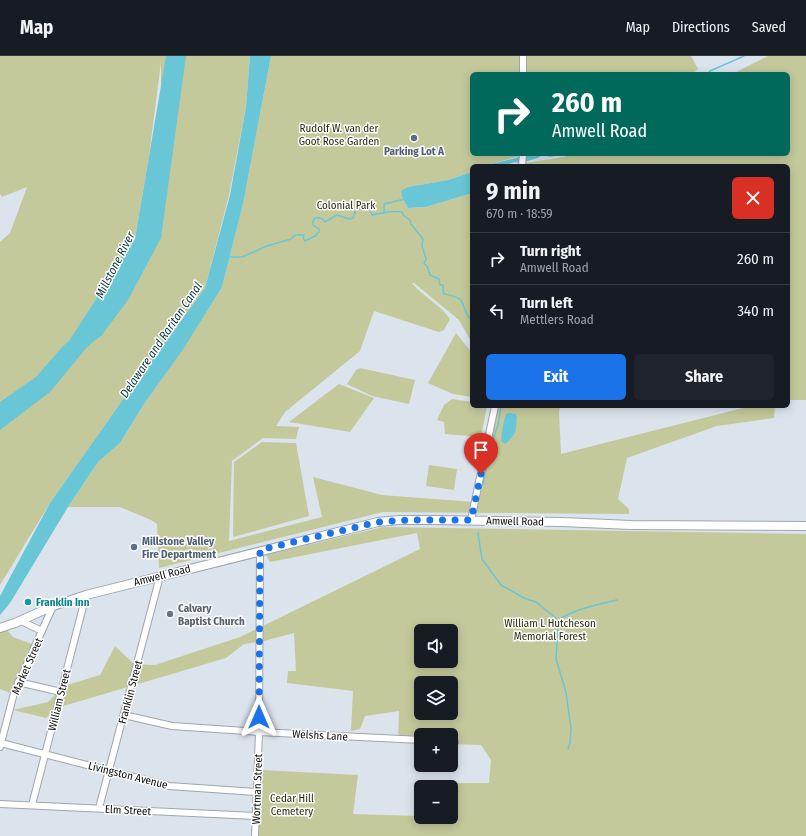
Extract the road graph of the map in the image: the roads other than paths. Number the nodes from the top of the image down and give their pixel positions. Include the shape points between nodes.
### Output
1 (523, 56) edge
2 (523, 72) edge
3 (495, 408) edge
4 (471, 520) junction
5 (806, 526) edge
6 (260, 550) junction
7 (160, 576) junction
8 (86, 595) junction
9 (54, 606) junction
10 (21, 621) junction
11 (0, 628) edge
12 (42, 631) junction
13 (18, 682) junction
14 (61, 692) junction
15 (124, 715) junction
16 (259, 732) junction
17 (414, 740) edge
18 (1, 745) edge
19 (45, 754) junction
20 (109, 771) junction
21 (256, 792) junction
22 (0, 804) edge
23 (32, 805) junction
24 (99, 808) junction
25 (256, 816) junction
26 (255, 836) edge

1 - 2 street
3 - 4 street
4 - 5 main road, Amwell Road via 631,525
4 - 6 main road, Amwell Road via 378,522
6 - 7 main road, Amwell Road
6 - 16 street, Wortman Street
7 - 8 main road, Amwell Road
7 - 15 street, Franklin Street
8 - 9 main road, Amwell Road
8 - 14 street, William Street
9 - 10 main road, Amwell Road
9 - 12 street, Market Street
10 - 11 main road, Amwell Road
10 - 12 street, Market Street
12 - 13 street, Market Street
13 - 14 street
13 - 18 street, Market Street
14 - 19 street, William Street
15 - 16 street, Welshs Lane via 172,726
15 - 20 street, Franklin Street
16 - 17 street, Welshs Lane
16 - 21 street, Wortman Street
18 - 19 street, Livingston Avenue
19 - 20 street, Livingston Avenue
19 - 23 street, William Street
20 - 21 street, Livingston Avenue via 176,787
20 - 24 street, Franklin Street
21 - 25 street, Wortman Street
22 - 23 street, Elm Street
23 - 24 street, Elm Street
24 - 25 street, Elm Street
25 - 26 street, Wortman Street

